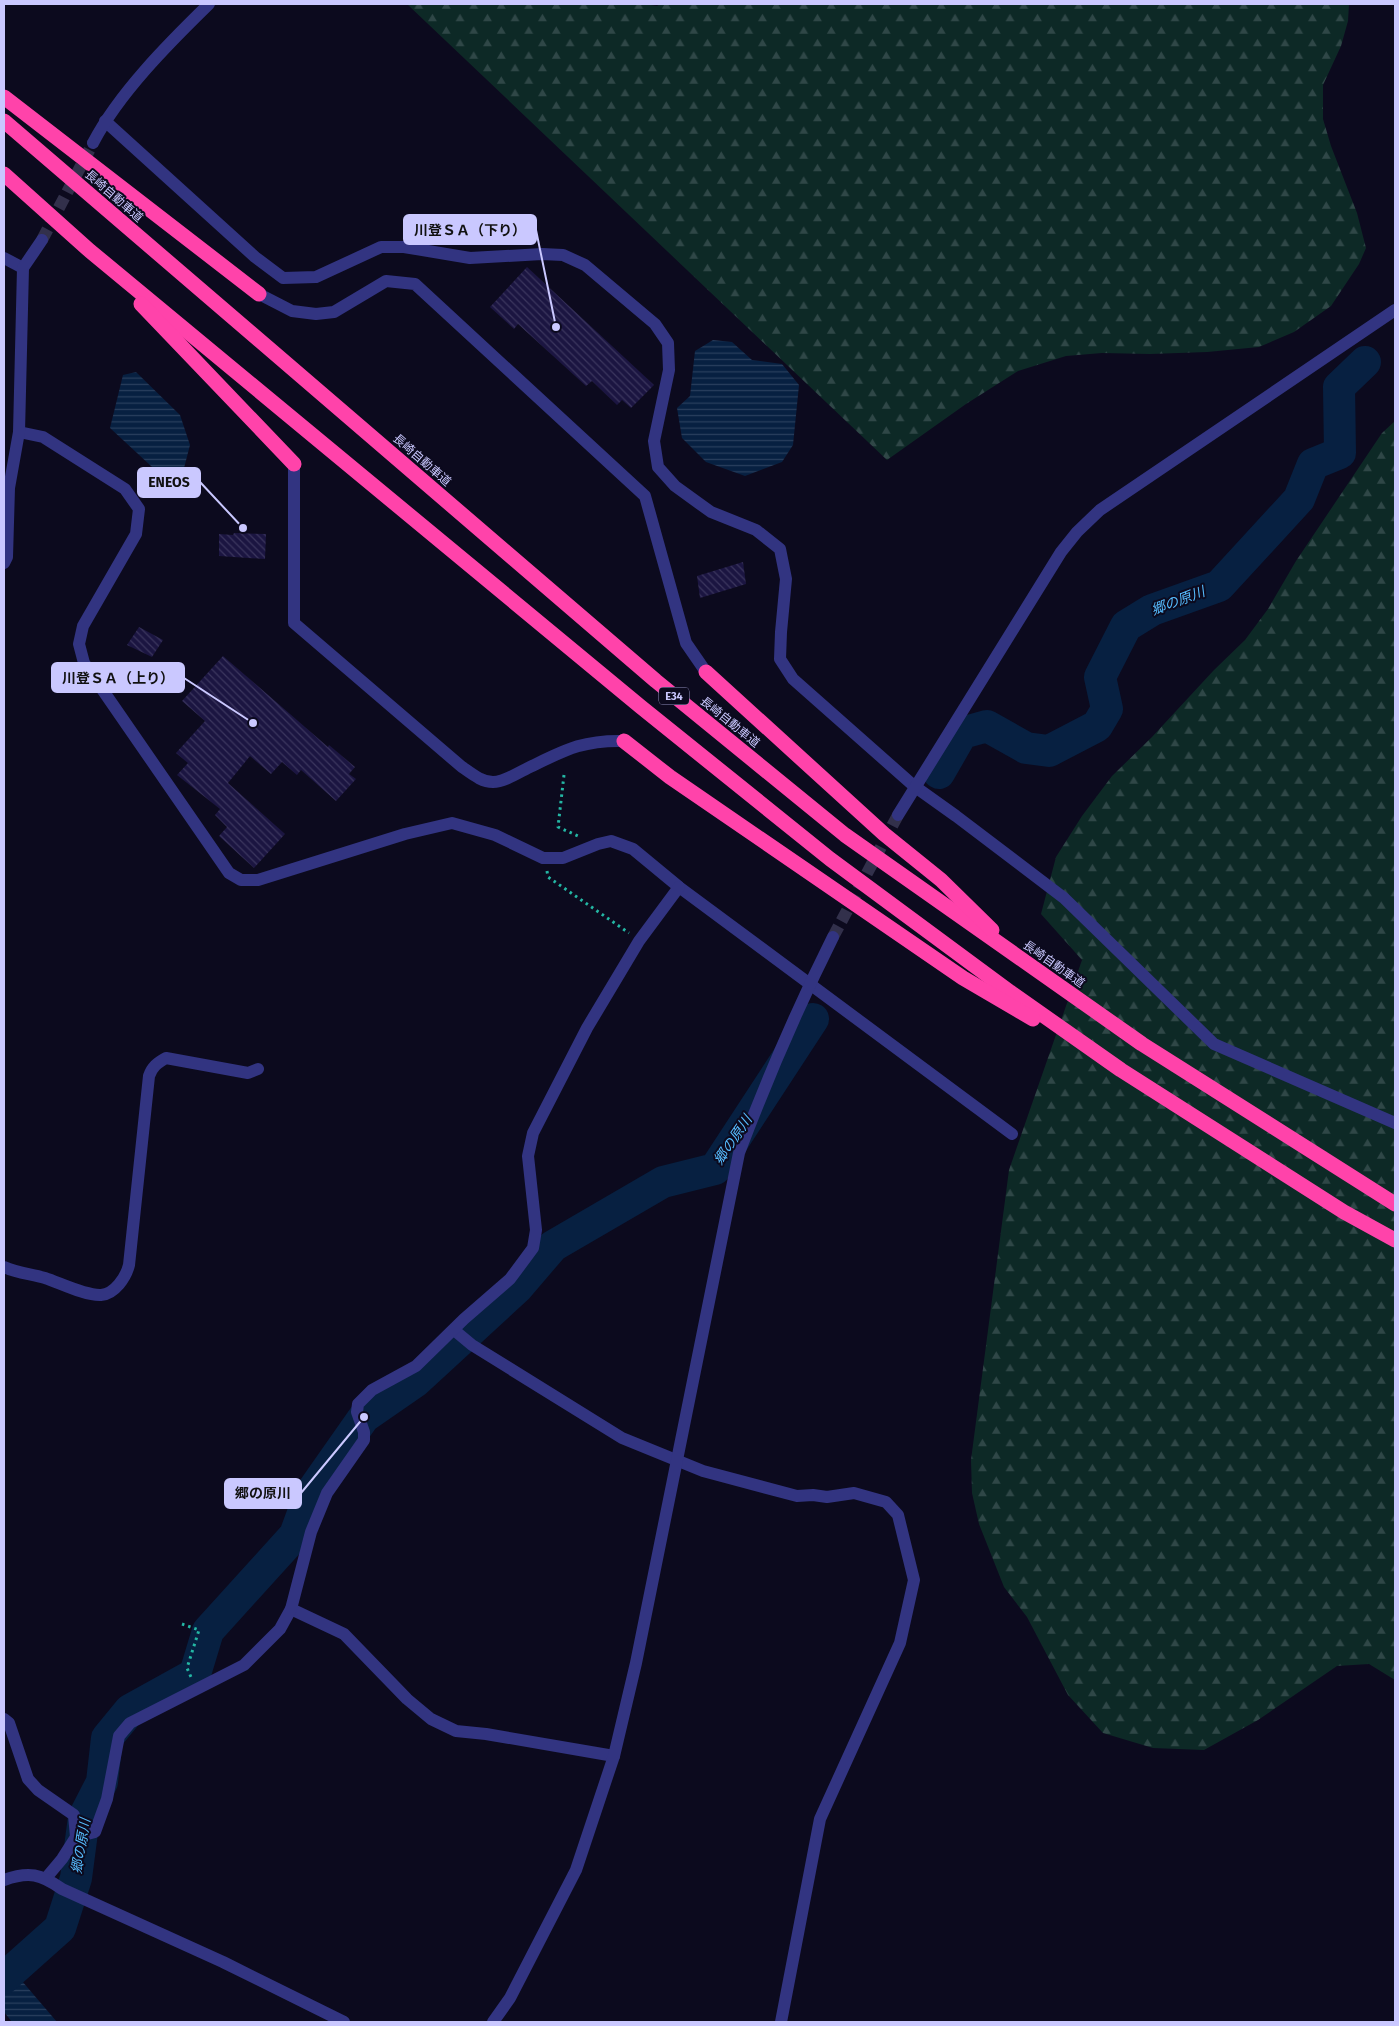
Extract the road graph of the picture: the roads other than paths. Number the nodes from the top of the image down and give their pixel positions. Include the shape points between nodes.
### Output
1 (209, 4) edge
2 (4, 97) edge
3 (4, 121) edge
4 (105, 121) junction
5 (94, 143) tunnel mouth
6 (4, 174) edge
7 (42, 240) tunnel mouth
8 (90, 251) junction
9 (4, 258) edge
10 (23, 268) junction
11 (259, 294) joint
12 (1395, 310) edge
13 (19, 432) junction
14 (294, 464) joint
15 (4, 562) edge
16 (706, 672) joint
17 (624, 741) joint
18 (914, 786) junction
19 (898, 816) tunnel mouth
20 (679, 887) junction
21 (833, 937) tunnel mouth
22 (1028, 965) junction
23 (809, 984) junction
24 (258, 1069) dead end
25 (1121, 1070) junction
26 (1395, 1123) edge
27 (1012, 1134) dead end
28 (1395, 1204) edge
29 (1395, 1240) edge
30 (4, 1267) edge
31 (454, 1330) junction
32 (677, 1459) junction
33 (291, 1609) junction
34 (4, 1719) edge
35 (614, 1756) junction
36 (76, 1837) junction
37 (46, 1878) junction
38 (4, 1880) edge
39 (344, 2022) edge
40 (493, 2022) edge
41 (781, 2022) edge

1 - 4 street via 168,44
2 - 11 highway
3 - 22 highway, 長崎自動車道 / E34 via 656,681 846,834
4 - 5 street
4 - 18 street via 255,258 283,278 316,277 381,247 404,247 470,258 563,255 585,265 654,324 668,343 669,370 654,441 658,467 675,486 711,512 756,530 780,549 786,579 780,659 793,679
6 - 8 highway, E34
7 - 10 street
8 - 14 highway
8 - 25 highway, E34 via 830,860
9 - 10 street
10 - 13 street
11 - 16 street via 292,311 316,314 334,312 386,281 416,284 645,496 686,643
12 - 18 street via 1100,510 1077,532 1061,552
13 - 15 street via 9,488 7,557
13 - 20 street via 43,437 124,489 139,508 136,534 83,626 79,644 84,663 229,873 241,880 258,880 452,823 495,835 543,858 563,858 611,841 633,849
14 - 17 street via 294,623 462,767 480,779 493,782 580,744 599,740
16 - 22 highway via 884,834 941,880
17 - 25 highway via 670,777 963,978
18 - 19 street
18 - 26 street via 1064,898 1214,1044
20 - 23 street
20 - 31 street via 640,941 587,1028 533,1133 528,1156 536,1230 533,1248 510,1279
21 - 23 street
22 - 28 highway, 長崎自動車道 / E34 via 1142,1044
23 - 27 street
23 - 32 street via 739,1152
24 - 30 street via 248,1073 166,1058 152,1069 148,1076 129,1265 126,1276 115,1288 102,1295 91,1293
25 - 29 highway, E34 via 1344,1212
31 - 32 street via 472,1345 622,1438
31 - 33 street via 416,1366 372,1390 358,1404 364,1440 327,1493 311,1532
32 - 35 street
32 - 41 street via 703,1471 797,1496 827,1497 854,1492 886,1502 898,1515 914,1580 900,1643 820,1819
33 - 35 street via 344,1634 430,1719 456,1731
33 - 36 street via 280,1629 244,1665 130,1722 119,1736 107,1799 94,1832
34 - 36 street via 9,1723 28,1779 74,1815
35 - 40 street via 576,1870 510,1998
36 - 37 street
37 - 38 street via 21,1874
37 - 39 street via 62,1889 223,1962

